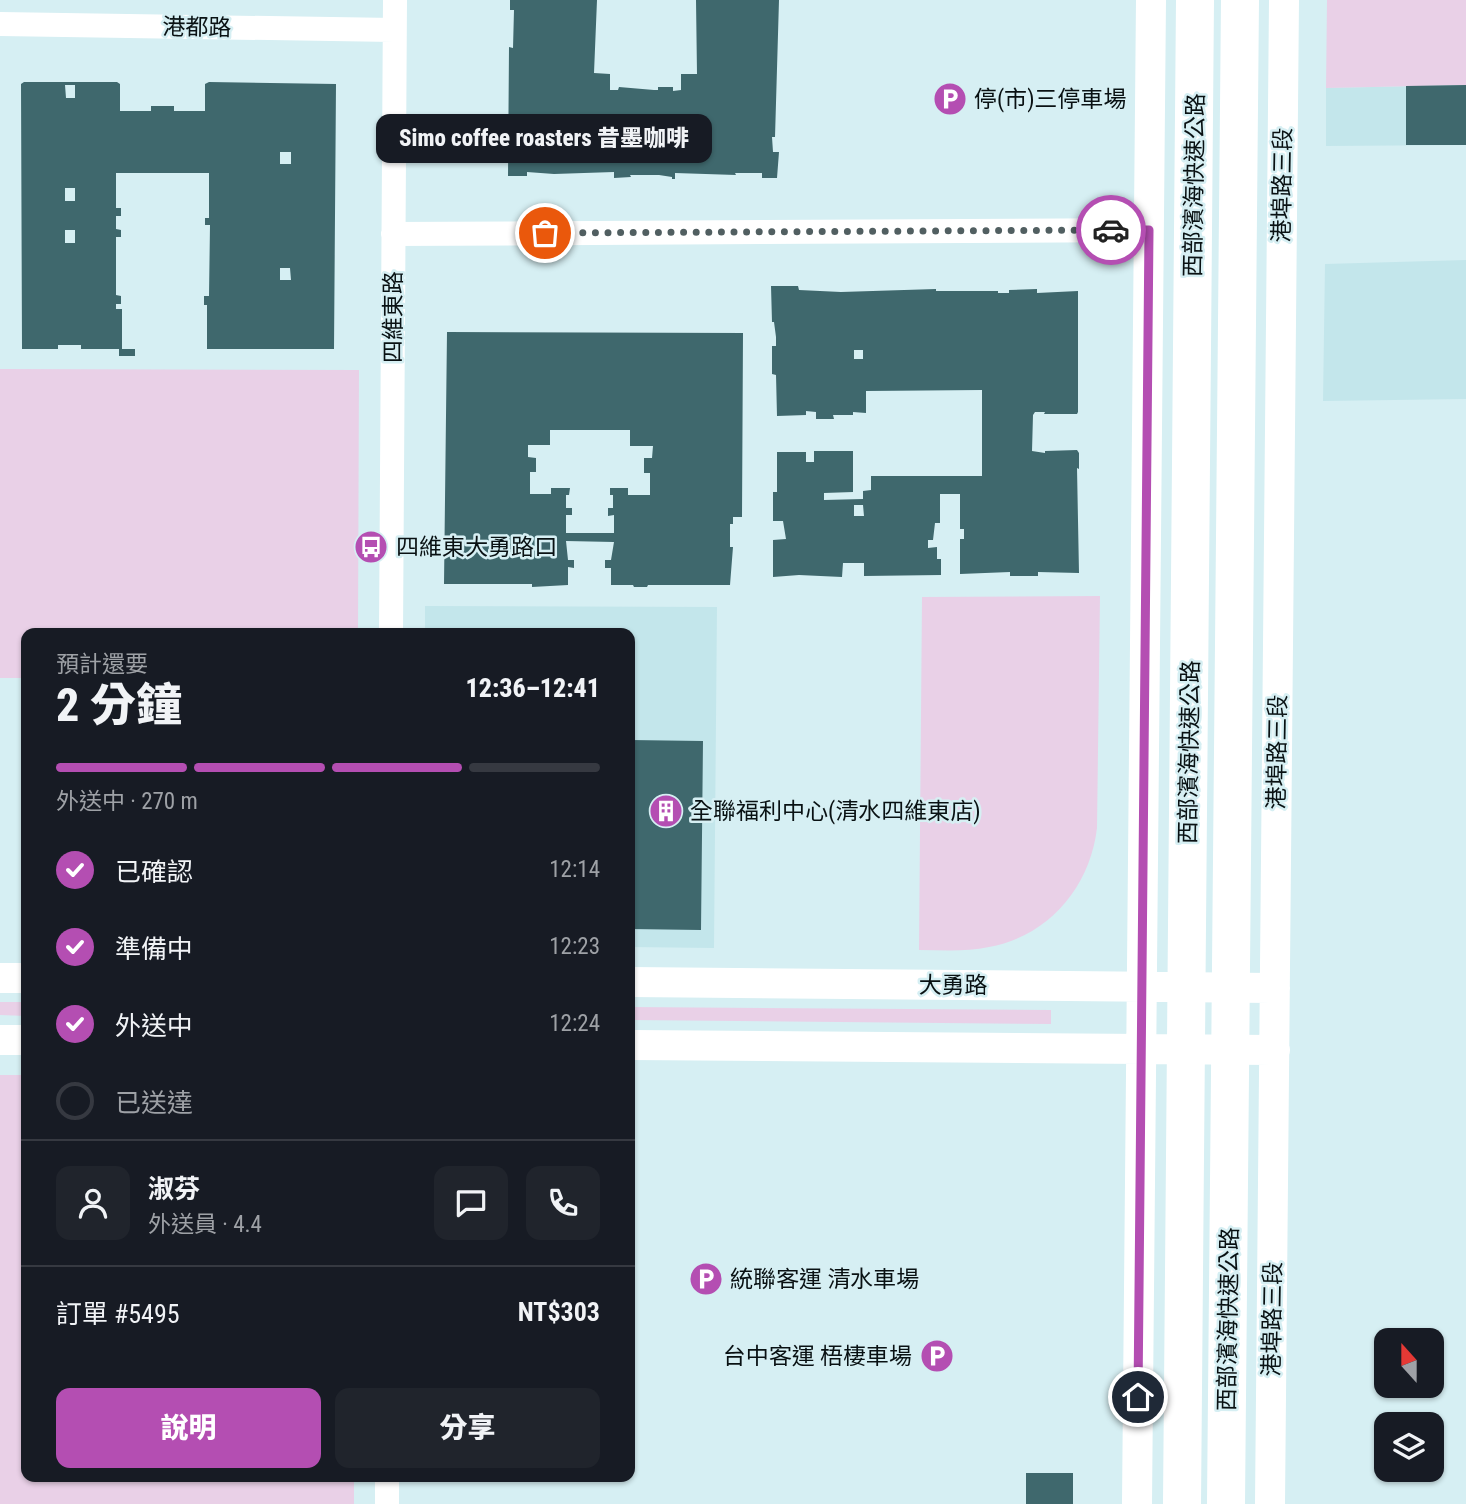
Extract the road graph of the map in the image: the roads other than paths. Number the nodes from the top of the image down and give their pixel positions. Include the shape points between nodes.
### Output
1 (395, 0) edge
2 (1151, 0) edge
3 (1195, 0) edge
4 (1240, 0) edge
5 (1284, 0) edge
6 (0, 24) edge
7 (394, 30) junction
8 (1149, 230) junction
9 (393, 233) junction
10 (391, 628) edge
11 (0, 978) edge
12 (21, 978) edge
13 (635, 982) edge
14 (1142, 987) junction
15 (1275, 988) junction
16 (0, 1040) edge
17 (21, 1040) edge
18 (635, 1045) edge
19 (1141, 1049) junction
20 (1275, 1050) junction
21 (387, 1482) edge
22 (387, 1504) edge
23 (1137, 1504) edge
24 (1182, 1504) edge
25 (1226, 1504) edge
26 (1270, 1504) edge

1 - 7 street, 四維東路
2 - 8 street
3 - 24 highway, 西部濱海快速公路
4 - 25 highway, 西部濱海快速公路
5 - 15 street, 港埠路三段
6 - 7 street, 港都路
7 - 9 street, 四維東路
8 - 9 street
8 - 14 street
9 - 10 street, 四維東路
11 - 12 street
13 - 14 street, 大勇路
14 - 15 street, 大勇路
14 - 19 street
15 - 20 street, 港埠路三段
16 - 17 street
18 - 19 street
19 - 20 street
19 - 23 street
20 - 26 street, 港埠路三段
21 - 22 street

